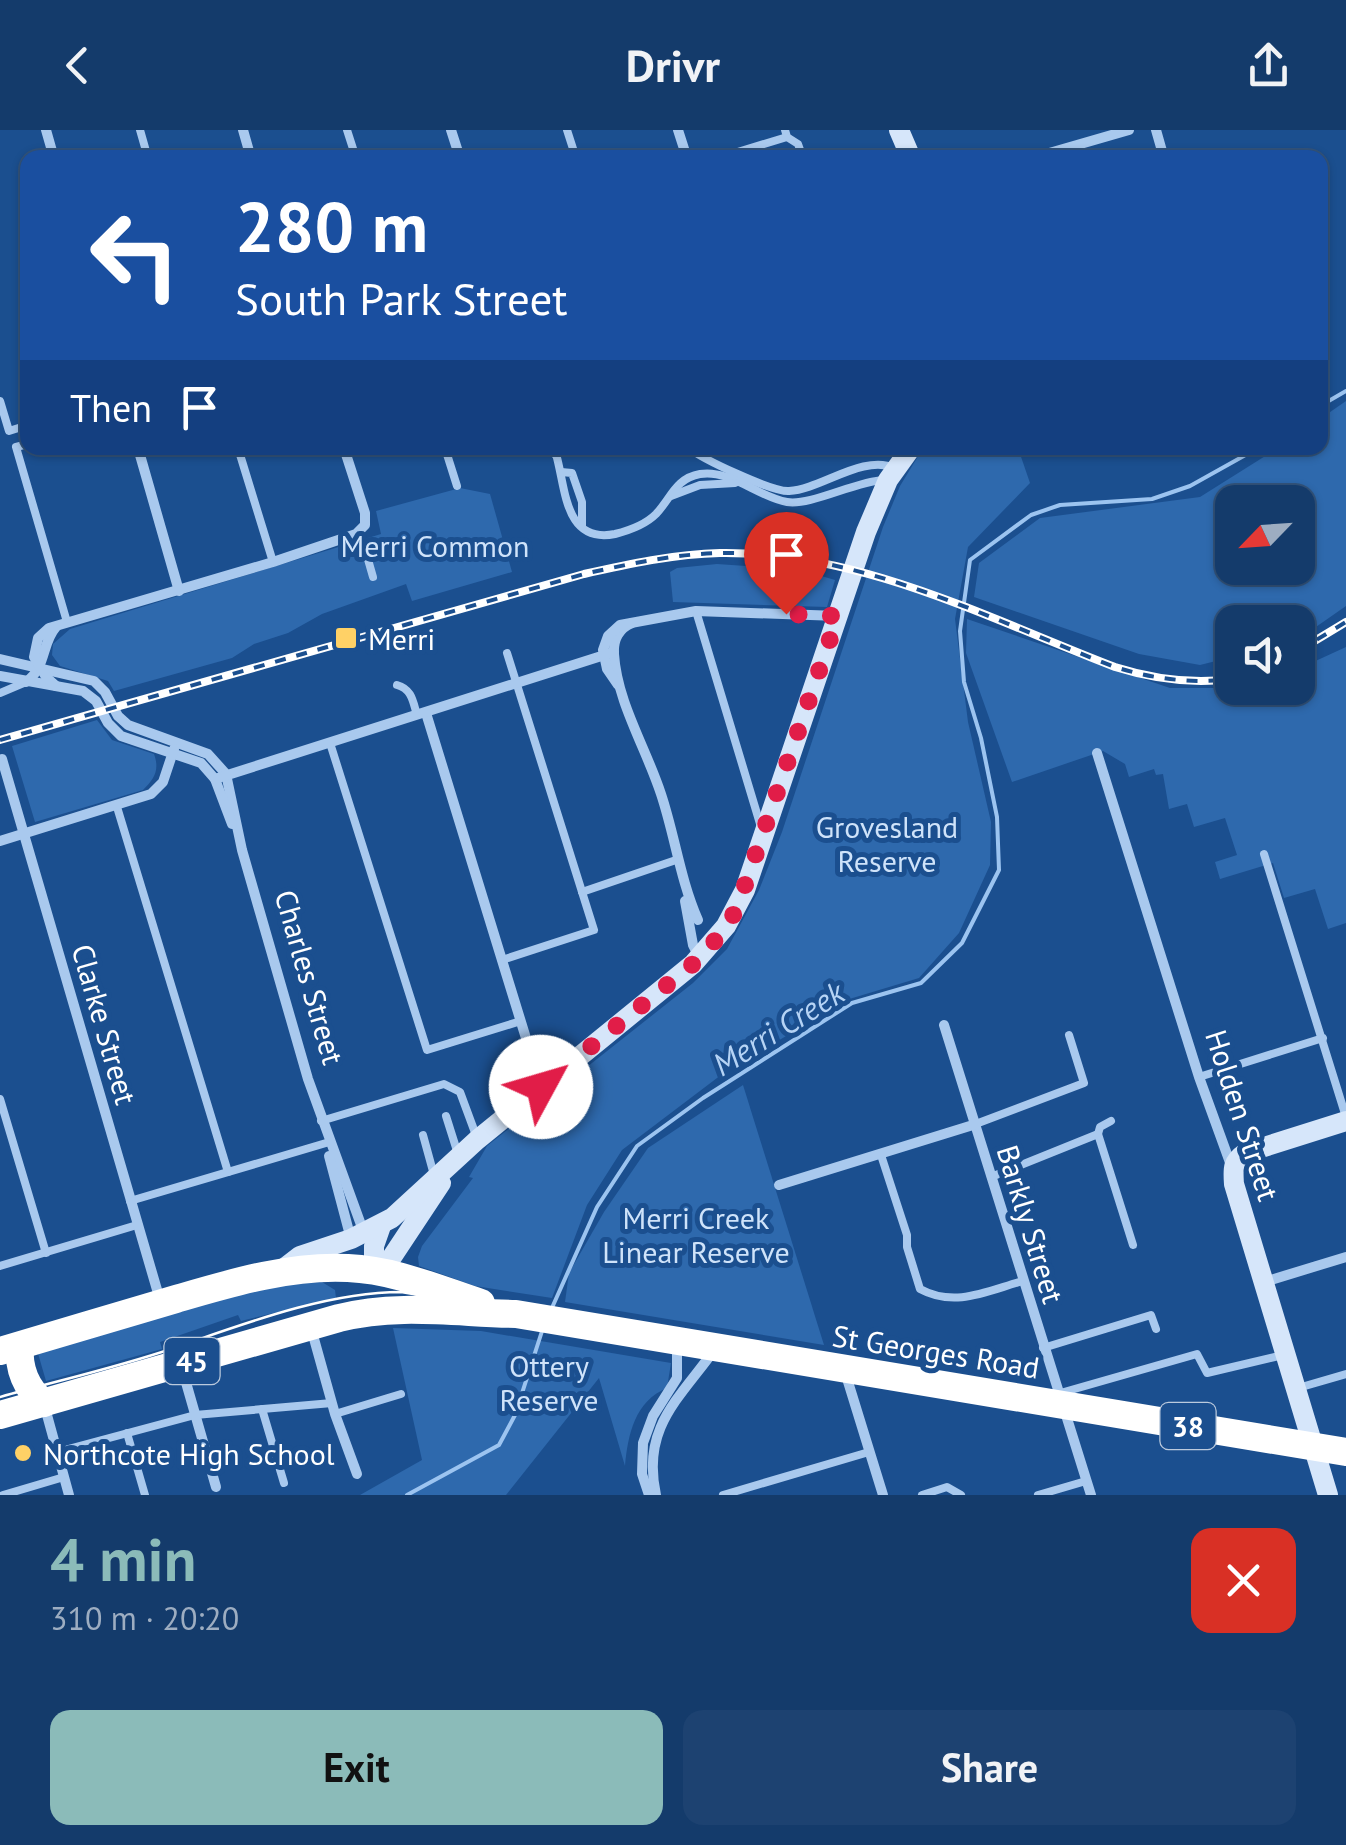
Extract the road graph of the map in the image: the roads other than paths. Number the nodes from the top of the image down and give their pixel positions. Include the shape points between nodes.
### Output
1 (1129, 130) edge
2 (786, 133) edge
3 (740, 150) edge
4 (1060, 150) edge
5 (0, 401) edge
6 (20, 428) edge
7 (20, 446) edge
8 (140, 455) edge
9 (240, 455) edge
10 (346, 455) edge
11 (447, 455) edge
12 (556, 455) edge
13 (698, 455) edge
14 (903, 455) edge
15 (562, 472) junction
16 (891, 474) junction
17 (457, 486) dead end
18 (582, 527) junction
19 (360, 529) junction
20 (273, 562) junction
21 (373, 578) dead end
22 (178, 591) junction
23 (696, 612) junction
24 (838, 616) junction
25 (64, 623) junction
26 (507, 653) dead end
27 (608, 654) junction
28 (0, 659) edge
29 (41, 667) junction
30 (0, 676) edge
31 (26, 682) junction
32 (397, 684) dead end
33 (517, 684) junction
34 (56, 686) junction
35 (0, 693) edge
36 (421, 714) junction
37 (330, 743) junction
38 (174, 748) junction
39 (1098, 753) dead end
40 (1, 759) edge
41 (220, 777) junction
42 (116, 806) junction
43 (23, 834) junction
44 (764, 834) junction
45 (0, 841) edge
46 (1264, 854) dead end
47 (676, 860) junction
48 (684, 884) junction
49 (582, 892) junction
50 (698, 920) dead end
51 (700, 958) junction
52 (502, 960) junction
53 (520, 1021) junction
54 (944, 1025) dead end
55 (1068, 1035) dead end
56 (1323, 1038) junction
57 (1199, 1077) junction
58 (541, 1087) junction
59 (0, 1099) edge
60 (446, 1116) dead end
61 (1346, 1120) edge
62 (321, 1121) junction
63 (1110, 1121) dead end
64 (973, 1125) junction
65 (1098, 1134) junction
66 (423, 1135) dead end
67 (477, 1140) junction
68 (326, 1143) junction
69 (881, 1155) junction
70 (456, 1161) junction
71 (1232, 1168) junction
72 (228, 1172) junction
73 (990, 1176) junction
74 (436, 1179) junction
75 (779, 1186) dead end
76 (130, 1201) junction
77 (137, 1225) junction
78 (365, 1233) junction
79 (1133, 1245) dead end
80 (46, 1253) junction
81 (1346, 1256) edge
82 (0, 1266) edge
83 (330, 1268) junction
84 (374, 1271) junction
85 (278, 1274) junction
86 (1023, 1281) junction
87 (1264, 1282) junction
88 (162, 1303) junction
89 (417, 1310) junction
90 (516, 1314) junction
91 (340, 1318) junction
92 (311, 1327) junction
93 (1156, 1329) dead end
94 (677, 1342) junction
95 (15, 1347) edge
96 (716, 1348) junction
97 (1043, 1348) junction
98 (1287, 1353) junction
99 (180, 1364) junction
100 (844, 1369) junction
101 (1346, 1374) edge
102 (1298, 1388) junction
103 (401, 1394) dead end
104 (1059, 1399) junction
105 (44, 1403) junction
106 (334, 1409) junction
107 (262, 1410) junction
108 (0, 1415) edge
109 (195, 1415) junction
110 (127, 1433) junction
111 (1316, 1446) junction
112 (57, 1452) junction
113 (869, 1452) junction
114 (1346, 1452) edge
115 (357, 1474) dead end
116 (64, 1478) junction
117 (1086, 1481) junction
118 (768, 1482) junction
119 (284, 1483) dead end
120 (216, 1487) dead end
121 (3, 1495) edge
122 (69, 1495) edge
123 (145, 1495) edge
124 (652, 1495) edge
125 (724, 1495) edge
126 (772, 1495) edge
127 (883, 1495) edge
128 (922, 1495) edge
129 (961, 1495) edge
130 (1038, 1495) edge
131 (1091, 1495) edge
132 (1328, 1495) edge

1 - 4 street
2 - 3 lane
5 - 6 lane via 9,431
7 - 25 lane
8 - 22 street
9 - 20 lane
10 - 19 street via 365,513
11 - 17 lane
12 - 15 lane
13 - 16 lane via 786,492 878,464
14 - 16 main road
15 - 18 lane via 565,502
15 - 18 lane via 572,472
16 - 18 lane via 793,502 720,474 696,475 630,530 598,536
16 - 24 main road
19 - 20 street
19 - 21 lane
20 - 22 street
22 - 25 street
23 - 24 street
23 - 27 street via 618,626 604,644
23 - 44 lane
24 - 44 main road
25 - 29 street via 37,641 34,657
26 - 33 lane
27 - 33 street
27 - 47 street via 607,668 658,785
28 - 29 street
29 - 31 street
29 - 34 street
29 - 38 street via 94,681 124,722
30 - 31 street
31 - 34 street
31 - 35 lane
32 - 36 lane
33 - 36 street
33 - 49 lane
34 - 38 street via 88,694 124,738
36 - 37 street
36 - 52 street
37 - 41 street
37 - 53 lane via 427,1050
38 - 41 street via 208,754
38 - 42 street via 160,787
39 - 57 street, Holden Street
40 - 43 street, Clarke Street
41 - 62 street, Charles Street
42 - 43 street
42 - 72 lane
43 - 45 street
43 - 76 street, Clarke Street
44 - 51 main road via 736,911
46 - 56 lane
47 - 48 street
47 - 49 lane
48 - 50 street
48 - 51 street
49 - 52 lane via 594,930
51 - 58 main road
52 - 53 street
53 - 58 street
54 - 64 street, Barkly Street
55 - 64 lane via 1084,1083
56 - 57 lane
56 - 61 lane
57 - 71 street, Holden Street
58 - 67 main road
59 - 80 lane
60 - 70 lane
61 - 71 main road via 1245,1153
62 - 67 lane via 444,1084 460,1092
62 - 68 street, Charles Street
62 - 78 street, Charles Street
63 - 65 lane
64 - 69 street
64 - 73 street, Barkly Street
65 - 73 lane
65 - 79 lane
66 - 74 lane
67 - 70 main road
68 - 72 lane
68 - 78 street, Charles Street
69 - 75 street
69 - 86 lane via 920,1289 957,1300
70 - 74 main road
70 - 84 main road via 388,1262
71 - 87 main road, Holden Street
72 - 76 lane
73 - 86 street, Barkly Street
74 - 78 main road
76 - 77 street, Clarke Street
77 - 80 lane
77 - 88 street, Clarke Street
78 - 84 main road, Charles Street
78 - 85 main road via 300,1256
80 - 82 lane
81 - 87 street
83 - 84 highway, St Georges Road / 45
83 - 85 highway, St Georges Road / 45
83 - 91 highway via 346,1298
84 - 89 highway via 381,1287
84 - 90 highway, St Georges Road / 38
84 - 91 highway via 367,1294
85 - 88 highway, St Georges Road / 45
86 - 97 street, Barkly Street
87 - 98 main road, Holden Street
88 - 95 highway, St Georges Road / 45
89 - 90 highway, St Georges Road / 38
89 - 91 highway, St Georges Road / 45
90 - 94 highway, St Georges Road / 38
91 - 92 highway, St Georges Road / 45
92 - 99 highway, St Georges Road / 45
92 - 106 street
93 - 97 lane via 1151,1315
94 - 96 highway, St Georges Road / 38
94 - 124 street via 677,1378 642,1444 642,1474
95 - 105 highway via 35,1360
96 - 100 highway, St Georges Road / 38
96 - 124 street via 661,1422
97 - 104 street, Barkly Street
98 - 102 main road, Holden Street
98 - 104 lane via 1207,1374 1197,1354
99 - 105 highway, St Georges Road / 45
99 - 109 street
100 - 104 highway, St Georges Road / 38
100 - 113 street
101 - 102 lane
102 - 111 main road, Holden Street
103 - 106 lane
104 - 111 highway, St Georges Road / 38
104 - 117 street, Barkly Street
105 - 108 highway, St Georges Road / 45
105 - 112 street
106 - 107 lane
106 - 115 street
107 - 109 lane
107 - 119 lane
109 - 110 lane
109 - 120 street
110 - 112 lane
110 - 123 lane
111 - 114 highway, St Georges Road
111 - 132 main road, Holden Street
112 - 116 street
113 - 118 lane
113 - 127 street
116 - 121 lane
116 - 122 street
117 - 130 lane
117 - 131 street, Barkly Street
118 - 125 lane
118 - 126 lane
128 - 129 lane via 946,1488

